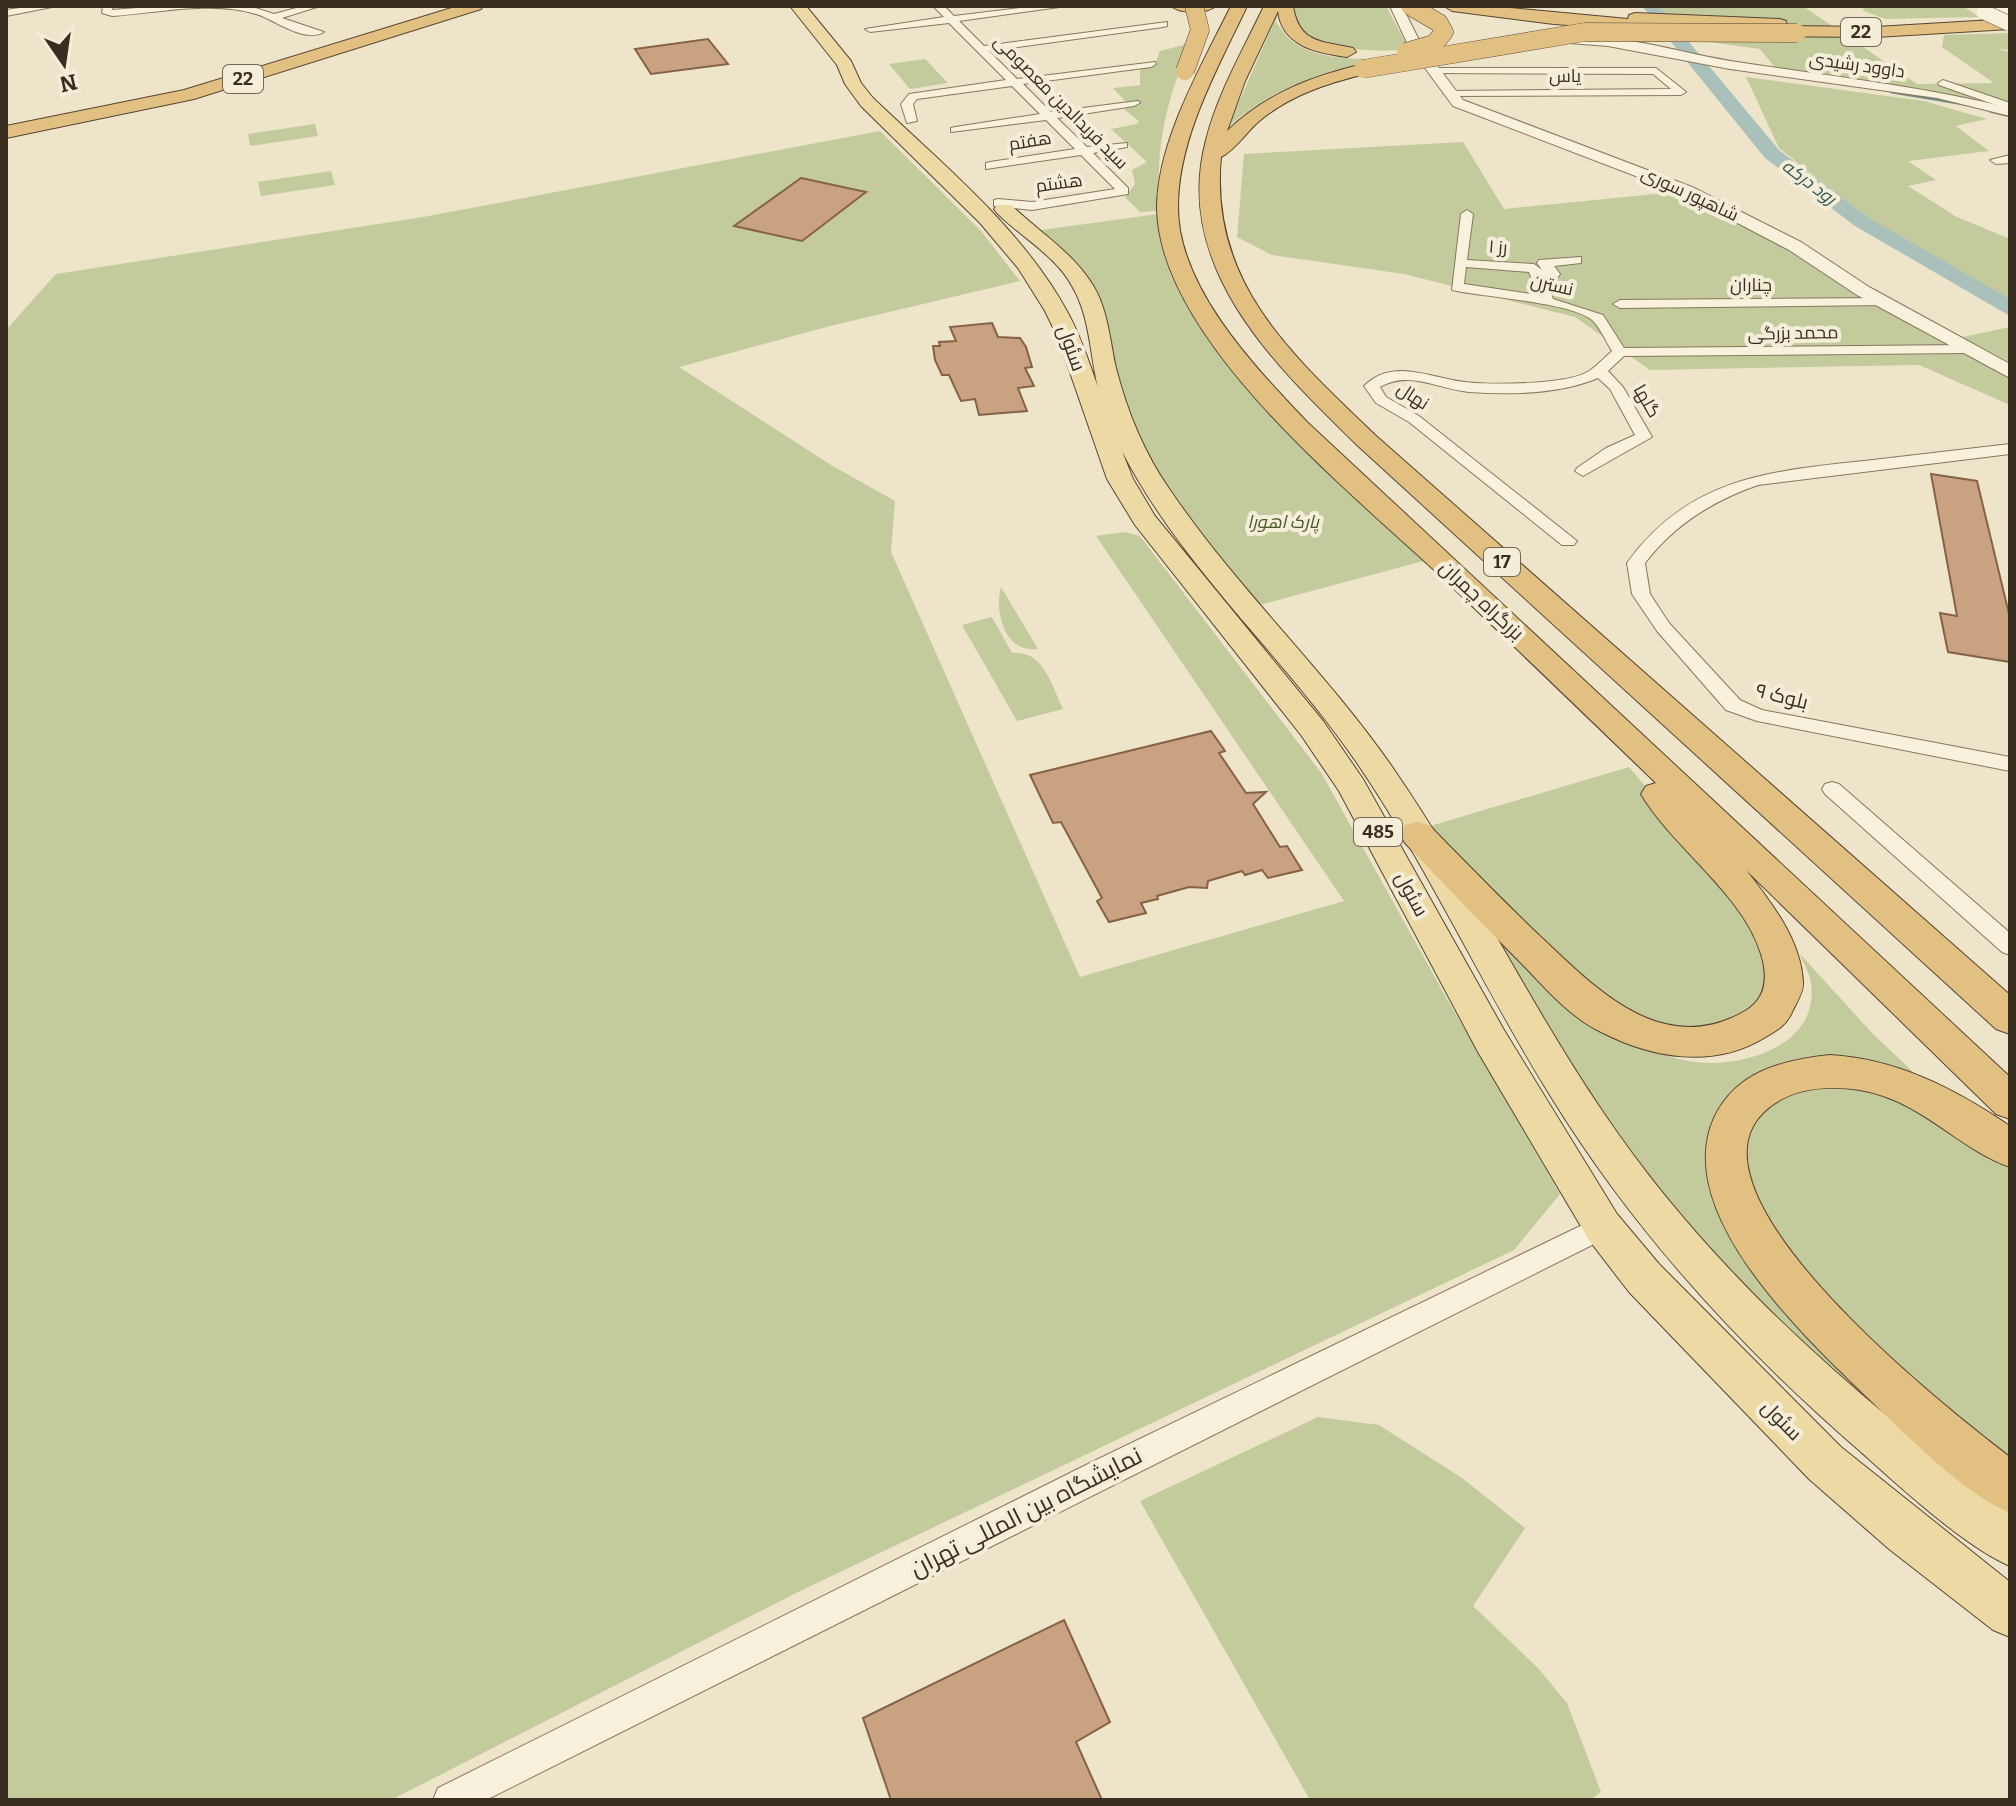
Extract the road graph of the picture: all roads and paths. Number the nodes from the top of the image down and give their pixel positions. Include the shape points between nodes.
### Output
1 (52, 6) edge
2 (108, 6) edge
3 (315, 6) edge
4 (423, 6) edge
5 (441, 6) edge
6 (457, 6) edge
7 (475, 6) edge
8 (490, 6) edge
9 (802, 6) edge
10 (938, 6) edge
11 (1062, 6) edge
12 (1179, 6) edge
13 (1194, 6) edge
14 (1208, 6) edge
15 (1239, 6) edge
16 (1272, 6) edge
17 (1285, 6) edge
18 (1396, 6) edge
19 (1410, 6) edge
20 (1452, 6) edge
21 (1514, 6) edge
22 (1553, 6) edge
23 (208, 7) edge
24 (260, 8) edge
25 (6, 13) edge
26 (1999, 14) edge
27 (269, 18) junction
28 (952, 19) junction
29 (1734, 23) junction
30 (1163, 24) dead end
31 (1919, 27) junction
32 (870, 29) dead end
33 (1797, 33) junction
34 (311, 34) dead end
35 (1418, 43) junction
36 (981, 49) junction
37 (1487, 53) junction
38 (233, 62) dead end
39 (1151, 64) dead end
40 (1433, 71) junction
41 (1182, 79) dead end
42 (864, 81) junction
43 (1015, 82) junction
44 (151, 83) dead end
45 (1943, 83) dead end
46 (217, 87) junction
47 (1448, 93) junction
48 (52, 103) dead end
49 (1134, 103) dead end
50 (912, 109) junction
51 (2010, 110) edge
52 (1171, 112) dead end
53 (6, 116) edge
54 (1049, 116) junction
55 (6, 125) edge
56 (955, 130) dead end
57 (6, 132) edge
58 (1123, 145) dead end
59 (1084, 151) junction
60 (1211, 159) junction
61 (1174, 162) junction
62 (990, 166) dead end
63 (1124, 191) joint
64 (998, 203) junction
65 (1467, 214) dead end
66 (1045, 247) junction
67 (1576, 260) dead end
68 (1460, 263) junction
69 (1535, 271) junction
70 (1040, 287) junction
71 (1547, 301) junction
72 (1882, 302) junction
73 (1620, 304) dead end
74 (1968, 349) junction
75 (1620, 352) junction
76 (1598, 370) junction
77 (2010, 372) edge
78 (2010, 449) edge
79 (1583, 471) dead end
80 (1568, 541) dead end
81 (1591, 703) junction
82 (2010, 764) edge
83 (1832, 789) dead end
84 (1417, 834) junction
85 (2010, 946) edge
86 (2010, 1018) edge
87 (2010, 1102) edge
88 (2010, 1149) edge
89 (1603, 1227) junction
90 (2010, 1488) edge
91 (2010, 1542) edge
92 (2010, 1613) edge
93 (450, 1800) edge

1 - 25 street
2 - 23 street via 105,11 112,13
3 - 27 street
4 - 38 highway, 22
5 - 53 highway, 22 via 182,81
6 - 55 highway, 22 via 207,81
7 - 46 highway, 22
8 - 46 highway via 307,65
9 - 42 main road, سئول / 485
10 - 28 street, سید فریدالدین معصومی
11 - 28 street
12 - 14 highway
13 - 41 highway, bridge via 1200,30
15 - 61 highway, بزرگراه چمران / 17 via 1199,91
16 - 60 highway, بزرگراه چمران / 17
17 - 19 highway, bridge via 1287,25 1297,37 1347,52 1399,54 1443,37 1443,27
18 - 35 street, شاهپور سوری
20 - 33 highway, 22, bridge via 1554,19
21 - 29 highway, 22
22 - 29 highway
23 - 24 street
24 - 27 street
26 - 31 highway, 22
27 - 34 street
28 - 32 street
28 - 36 street, سید فریدالدین معصومی
29 - 31 highway, 22
30 - 36 street
31 - 33 highway, 22
33 - 60 highway, bridge via 1585,32 1363,69 1315,82 1259,110
35 - 37 street
35 - 40 street, شاهپور سوری
36 - 43 street, سید فریدالدین معصومی
37 - 40 street, داوود رشیدی
37 - 51 street, داوود رشیدی via 1587,39 1611,41
39 - 43 street
40 - 47 street, شاهپور سوری
40 - 47 street, یاس via 1656,71 1681,92 1662,97
42 - 50 main road, سئول / 485
42 - 70 main road, سئول / 485 via 867,102 987,219
43 - 50 street
43 - 54 street, سید فریدالدین معصومی
44 - 48 highway
45 - 51 street
46 - 57 highway, 22
47 - 72 street, شاهپور سوری via 1484,115 1686,190 1795,246
49 - 54 street
50 - 64 main road, سئول / 485
52 - 61 highway via 1168,147
54 - 56 street
54 - 59 street, سید فریدالدین معصومی
58 - 59 street, هفتم
59 - 62 street, هفتم
59 - 63 street, سید فریدالدین معصومی
60 - 86 highway, بزرگراه چمران / 17 via 1211,222 1217,249 1233,286 1275,347 1366,440
61 - 81 highway, بزرگراه چمران / 17 via 1167,214 1174,248 1194,295 1238,360 1335,463
63 - 64 street, هشتم via 1032,206
64 - 66 main road, سئول / 485
65 - 68 street
66 - 70 main road via 1049,262 1067,282 1057,290
66 - 84 main road, سئول / 485 via 1085,290 1118,417 1137,459 1173,513 1344,721
67 - 69 street via 1544,263 1553,274
68 - 69 street, رز ۱
68 - 71 street, نسترن via 1457,287
69 - 71 street
70 - 89 main road, سئول / 485 via 1069,338 1120,479 1144,519 1312,728 1352,787 1491,1041
71 - 75 street, نسترن via 1598,318
72 - 73 street, چناران
72 - 74 street, شاهپور سوری
74 - 75 street, محمد بزرگی
74 - 77 street, شاهپور سوری
75 - 76 street, نهال
76 - 79 street, گلها via 1616,387 1644,437
76 - 80 street, نهال via 1591,376 1515,387 1456,385 1408,371 1386,375 1371,386 1381,400 1414,419
78 - 82 street, بلوک ۹ via 1742,482 1721,490 1650,541 1636,563 1641,594 1663,627 1733,705 1799,724
81 - 84 highway via 1778,943 1785,990 1772,1016 1755,1029 1711,1042 1685,1041 1661,1039 1613,1021 1560,979
81 - 87 highway, بزرگراه چمران / 17
83 - 85 street
84 - 91 main road, سئول / 485 via 1538,1044 1595,1133 1658,1215 1759,1331 1810,1380
88 - 90 highway via 1935,1100 1851,1071 1817,1071 1757,1091 1736,1115 1728,1135 1734,1199 1765,1256 1909,1406
89 - 92 main road, سئول / 485 via 1655,1289 1825,1463
89 - 93 street, نمایشگاه بین المللی تهران

